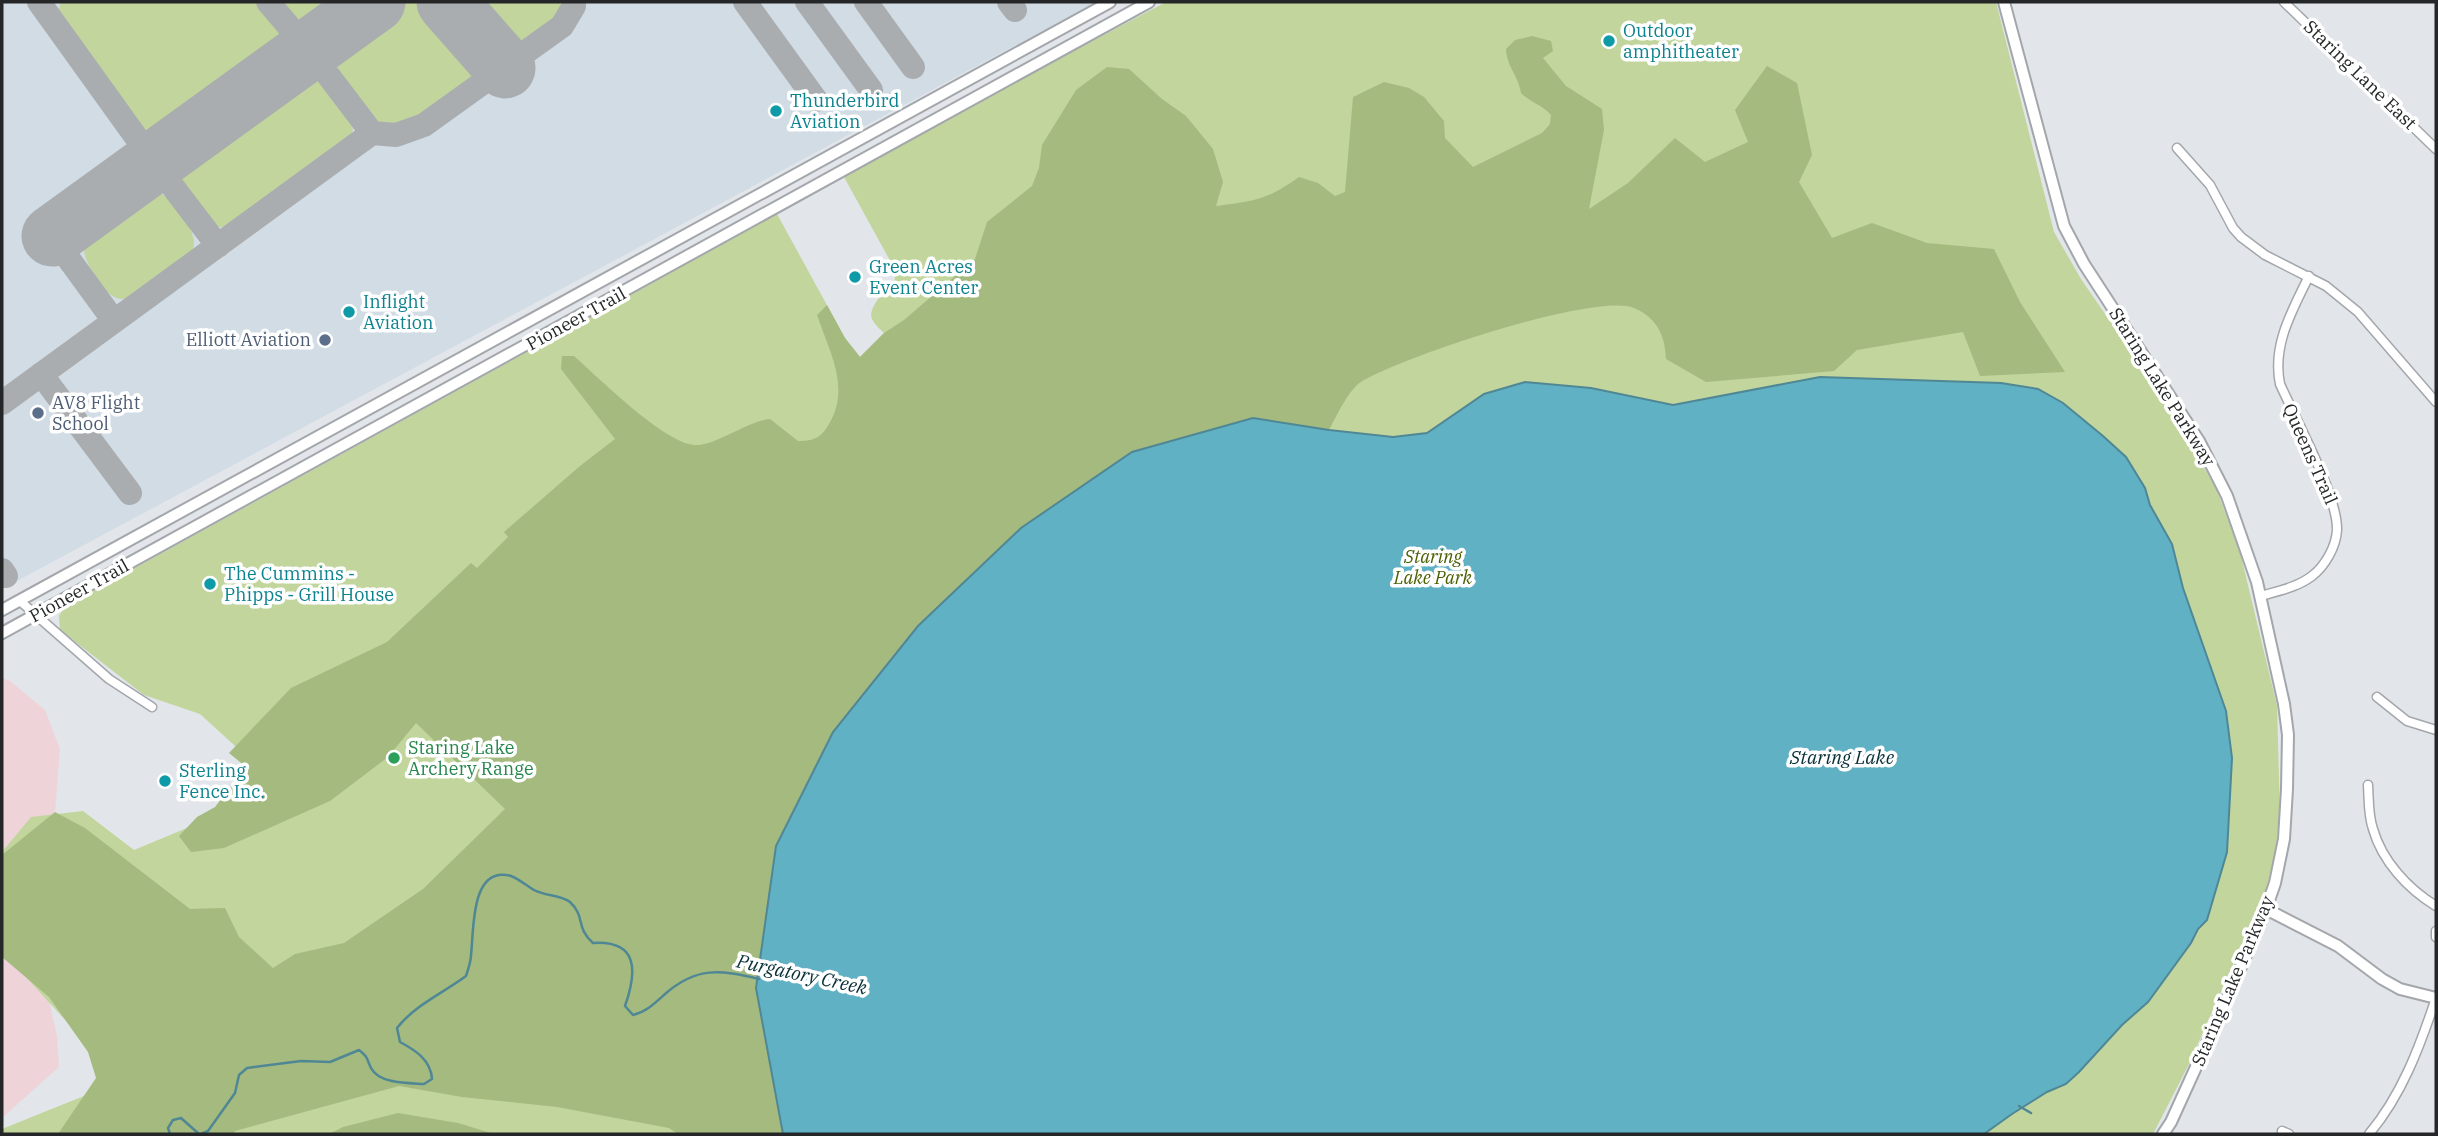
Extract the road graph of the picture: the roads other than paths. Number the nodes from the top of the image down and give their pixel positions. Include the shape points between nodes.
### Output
1 (1111, 2) edge
2 (1149, 2) edge
3 (2004, 2) edge
4 (2284, 2) edge
5 (2177, 148) dead end
6 (2436, 149) edge
7 (2309, 276) junction
8 (2436, 402) edge
9 (2261, 596) junction
10 (20, 601) junction
11 (2, 610) edge
12 (36, 615) junction
13 (2, 633) edge
14 (2377, 697) dead end
15 (152, 707) dead end
16 (2436, 730) edge
17 (2368, 785) dead end
18 (2436, 906) edge
19 (2266, 909) junction
20 (2436, 998) edge
21 (2163, 1134) edge
22 (2369, 1134) edge

1 - 10 main road, Pioneer Trail
2 - 12 main road, Pioneer Trail
3 - 9 main road, Staring Lake Parkway via 2064,226 2214,468 2244,539
4 - 6 street, Staring Lane East
5 - 7 street via 2210,185 2241,237 2265,255
7 - 8 street via 2358,312
7 - 9 street, Queens Trail via 2278,346 2277,371 2329,492 2337,531 2332,549 2312,576
9 - 19 main road, Staring Lake Parkway via 2288,736 2284,839
10 - 11 main road, Pioneer Trail
10 - 12 street
12 - 13 main road, Pioneer Trail
12 - 15 street via 109,679
14 - 16 street via 2407,721
17 - 18 street via 2369,814 2380,846 2410,887
19 - 20 main road via 2338,946 2400,989
19 - 21 main road, Staring Lake Parkway
20 - 22 street via 2400,1088

